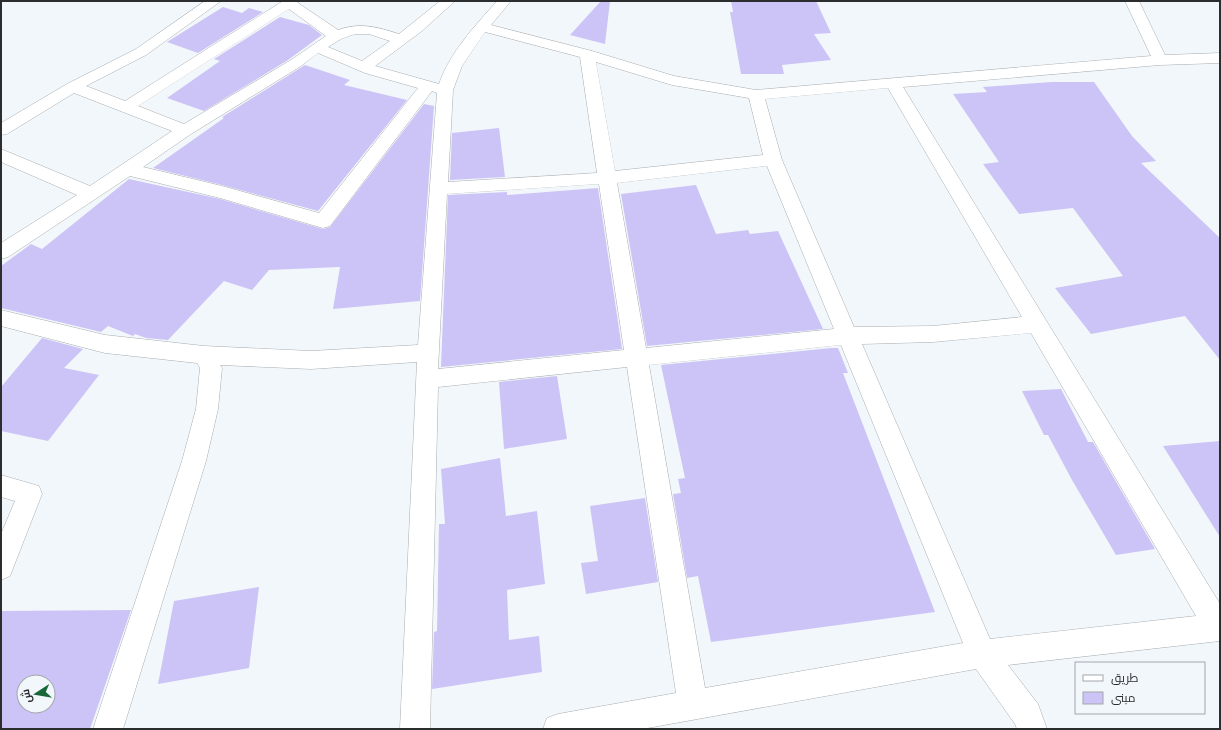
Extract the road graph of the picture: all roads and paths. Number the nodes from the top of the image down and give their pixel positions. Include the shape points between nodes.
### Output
1 (214, 1) edge
2 (448, 1) edge
3 (504, 1) edge
4 (1132, 1) edge
5 (291, 2) edge
6 (482, 27) junction
7 (336, 36) junction
8 (401, 40) junction
9 (316, 48) junction
10 (587, 54) junction
11 (1220, 58) edge
12 (1160, 60) junction
13 (364, 67) junction
14 (893, 83) junction
15 (73, 87) junction
16 (436, 88) junction
17 (756, 95) junction
18 (128, 106) junction
19 (1, 130) edge
20 (186, 130) junction
21 (1, 155) edge
22 (773, 160) junction
23 (127, 169) junction
24 (606, 178) junction
25 (439, 189) junction
26 (91, 194) junction
27 (1, 252) edge
28 (1, 318) edge
29 (1036, 324) junction
30 (847, 336) junction
31 (428, 353) junction
32 (204, 355) junction
33 (636, 358) junction
34 (428, 379) junction
35 (1, 486) edge
36 (1, 567) edge
37 (1219, 627) edge
38 (982, 654) junction
39 (693, 706) junction
40 (108, 729) edge
41 (415, 729) edge
42 (558, 729) edge
43 (1032, 729) edge

1 - 15 street via 141,52
2 - 8 street
3 - 6 street
4 - 12 street
5 - 7 street
5 - 18 street
6 - 10 street
6 - 16 street
7 - 8 street via 356,28 368,28
7 - 9 street
8 - 13 street
9 - 13 street via 332,52
9 - 20 street via 296,63
10 - 17 street via 672,80
10 - 24 street
11 - 12 street
12 - 14 street
13 - 16 street
14 - 17 street
14 - 29 street
15 - 18 street
15 - 19 street
16 - 23 street via 323,221 222,192
16 - 25 street
17 - 22 street
18 - 20 street
20 - 23 street
21 - 26 street
22 - 24 street
22 - 30 street
23 - 26 street
24 - 25 street
24 - 33 street
25 - 31 street
26 - 27 street
28 - 32 street via 105,344
29 - 30 street via 933,334
29 - 37 street
30 - 33 street
30 - 38 street
31 - 32 street via 312,360
31 - 34 street
32 - 40 street via 211,368 207,409 191,468
33 - 34 street
33 - 39 street
34 - 41 street
35 - 36 street via 30,494
37 - 38 street
38 - 39 street
38 - 43 street via 1027,715
39 - 42 street

